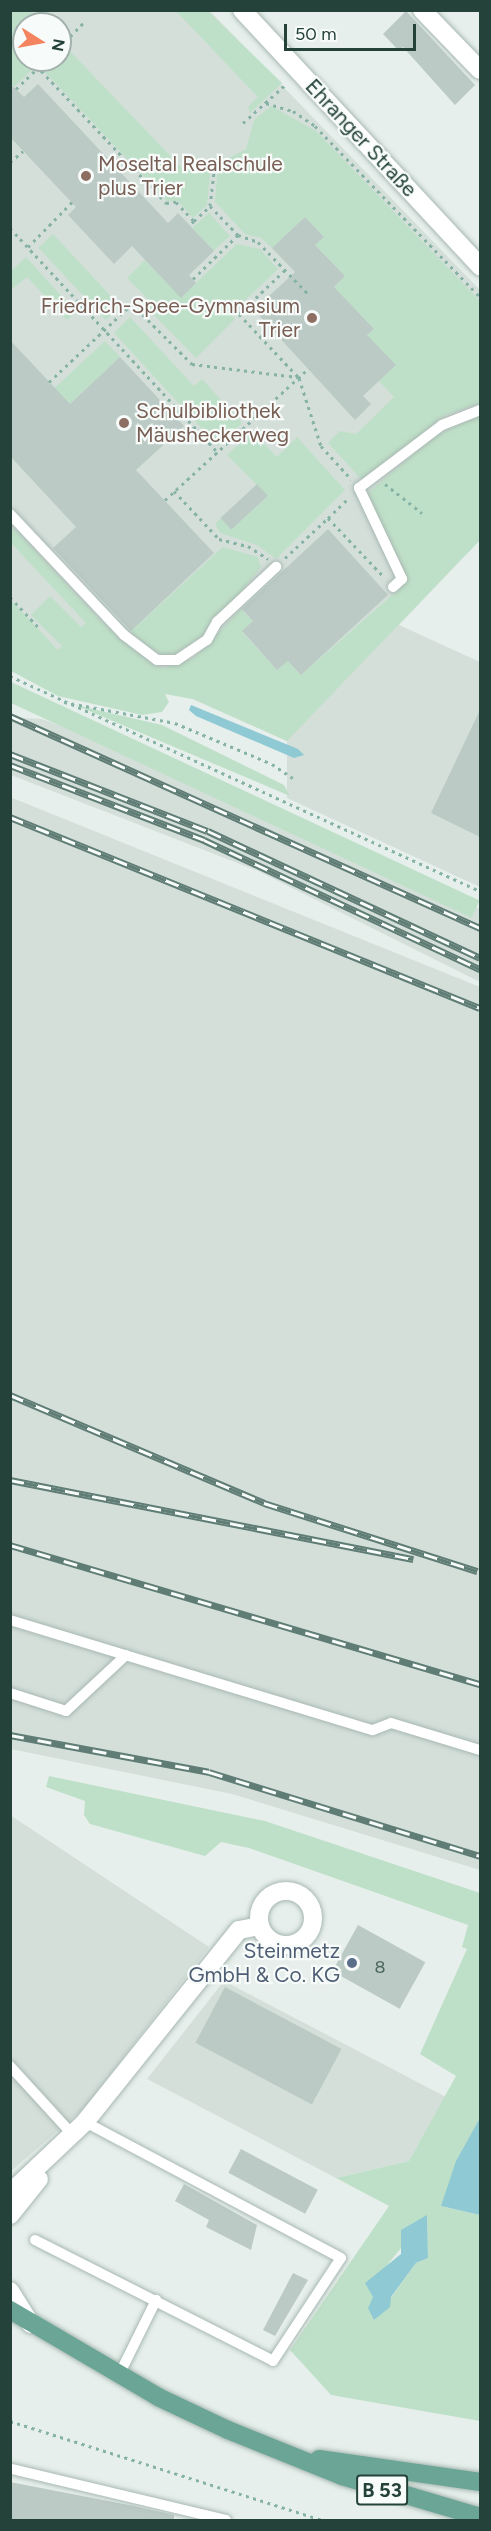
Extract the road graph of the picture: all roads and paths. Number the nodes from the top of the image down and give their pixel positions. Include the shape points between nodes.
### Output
1 (242, 10) edge
2 (422, 10) edge
3 (83, 23) dead end
4 (72, 34) edge
5 (480, 70) edge
6 (33, 72) edge
7 (43, 72) edge
8 (15, 89) dead end
9 (280, 90) dead end
10 (266, 103) junction
11 (243, 123) dead end
12 (23, 151) dead end
13 (216, 155) dead end
14 (10, 162) edge
15 (72, 202) dead end
16 (210, 206) junction
17 (194, 221) junction
18 (190, 225) dead end
19 (10, 228) edge
20 (238, 235) junction
21 (28, 247) junction
22 (480, 266) edge
23 (285, 270) junction
24 (193, 279) dead end
25 (309, 296) dead end
26 (480, 297) edge
27 (105, 329) junction
28 (309, 368) dead end
29 (299, 378) junction
30 (49, 382) dead end
31 (480, 410) edge
32 (218, 453) junction
33 (378, 476) junction
34 (359, 488) junction
35 (174, 491) junction
36 (165, 500) dead end
37 (422, 513) dead end
38 (10, 514) edge
39 (328, 518) junction
40 (276, 567) junction
41 (393, 587) joint
42 (10, 597) edge
43 (42, 630) dead end
44 (10, 676) edge
45 (63, 702) junction
46 (293, 778) dead end
47 (480, 891) edge
48 (10, 1620) edge
49 (126, 1655) junction
50 (10, 1693) edge
51 (480, 1750) edge
52 (260, 1926) dead end
53 (10, 2066) edge
54 (79, 2129) junction
55 (10, 2193) edge
56 (10, 2215) edge
57 (35, 2240) dead end
58 (10, 2290) edge
59 (156, 2300) junction
60 (10, 2310) edge
61 (31, 2324) junction
62 (119, 2375) junction
63 (10, 2421) edge
64 (286, 2455) junction
65 (12, 2469) dead end
66 (480, 2482) edge
67 (480, 2517) edge
68 (226, 2520) edge
69 (323, 2520) edge

1 - 22 street, Ehranger Straße
2 - 5 street
3 - 4 path
6 - 8 path
7 - 17 path via 166,203 176,202
9 - 10 path
10 - 11 path
10 - 26 path via 293,111 315,126
12 - 14 path
13 - 16 path
15 - 21 path
16 - 17 path
16 - 20 path
17 - 18 path
19 - 21 path
20 - 23 path via 258,242
20 - 24 path
21 - 27 path
23 - 25 path
23 - 29 path via 238,314
27 - 29 path via 132,304 192,364
27 - 30 path
27 - 32 path
28 - 29 path
29 - 32 path
29 - 34 path via 321,446
31 - 33 lane via 442,425
32 - 35 path
33 - 34 lane
33 - 37 path
34 - 39 path
34 - 41 lane via 402,579
35 - 36 path
35 - 40 path via 219,539 248,546
38 - 40 lane via 124,635 157,660 177,660 207,640 217,622
39 - 40 path
39 - 41 path
42 - 43 path
44 - 45 path
45 - 46 path via 175,723 272,764
45 - 47 path
48 - 49 lane
49 - 50 lane via 66,1712
49 - 51 lane via 372,1730 391,1724
52 - 54 street via 239,1930
53 - 54 lane
54 - 55 street
54 - 56 street
54 - 59 lane via 341,2258 273,2361
57 - 59 lane
58 - 61 street
59 - 62 lane
60 - 61 main road, B 53
61 - 62 main road, B 53
62 - 64 main road, B 53
63 - 69 path
64 - 66 main road
64 - 67 main road, B 53 via 398,2495
65 - 68 lane

